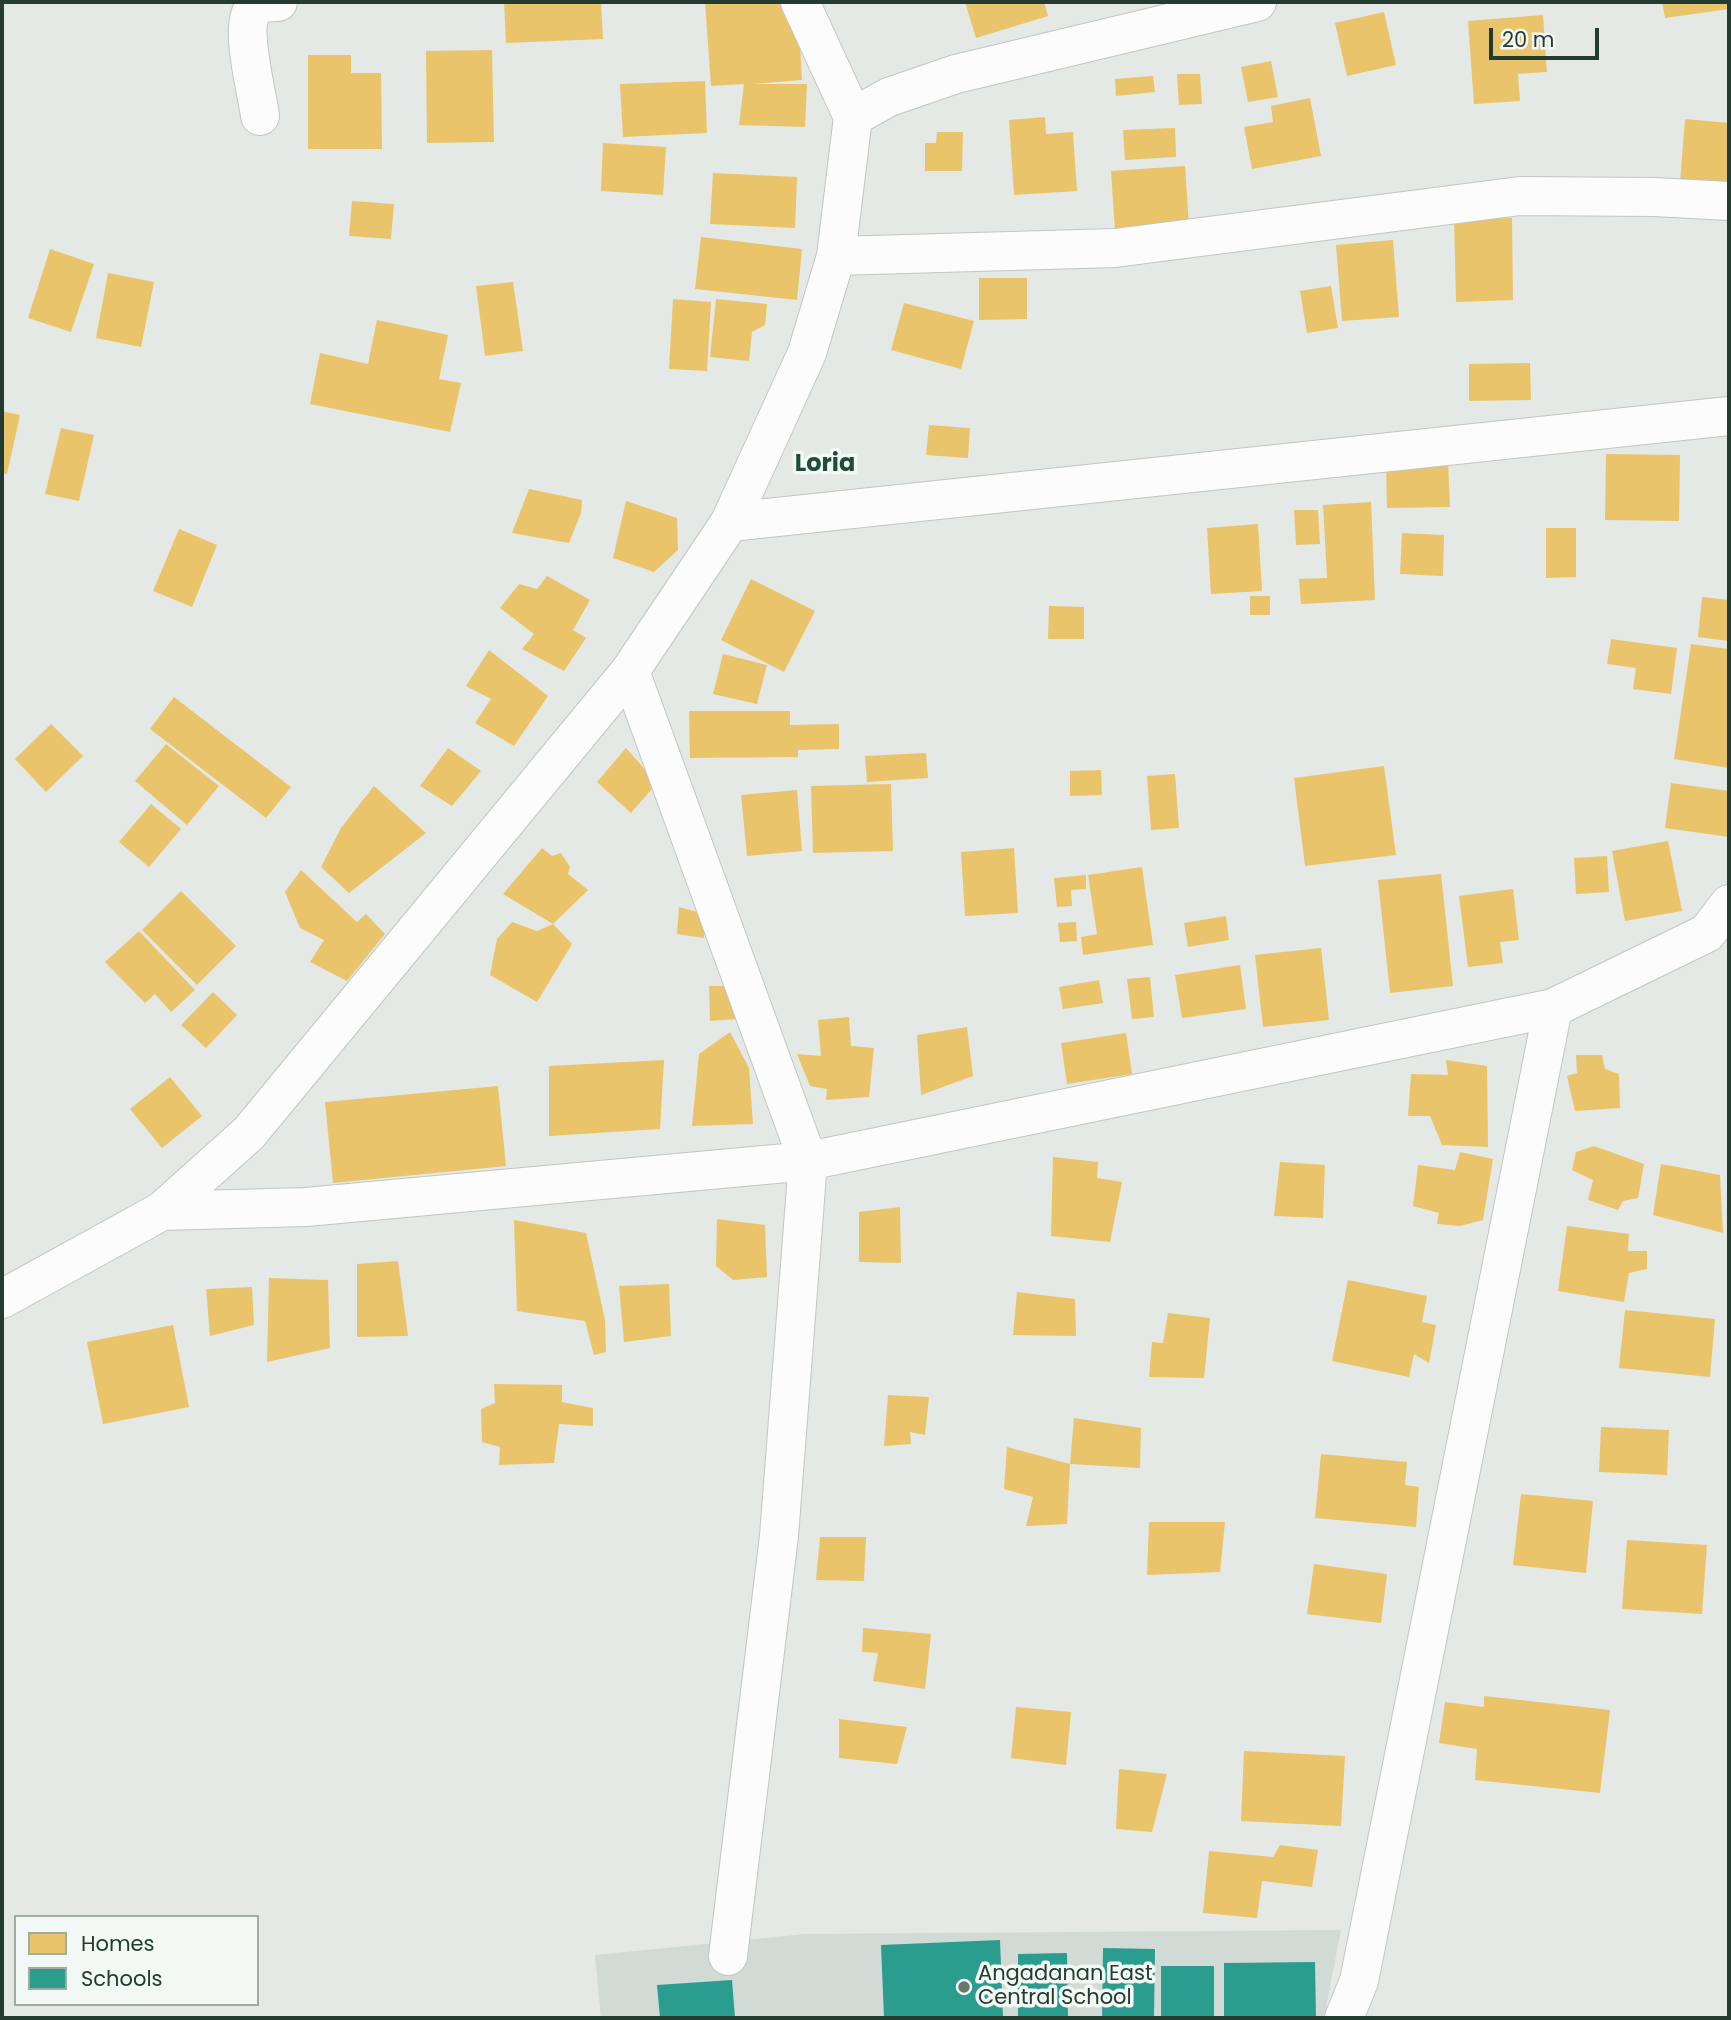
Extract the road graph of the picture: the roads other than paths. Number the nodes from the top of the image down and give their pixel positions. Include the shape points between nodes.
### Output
1 (278, 2) edge
2 (800, 2) edge
3 (1256, 2) edge
4 (260, 116) dead end
5 (853, 117) junction
6 (1729, 201) edge
7 (836, 256) junction
8 (1729, 415) edge
9 (730, 523) junction
10 (630, 671) junction
11 (1729, 905) edge
12 (1553, 1009) junction
13 (808, 1161) junction
14 (162, 1211) junction
15 (2, 1300) edge
16 (728, 1955) dead end
17 (1344, 2018) edge

1 - 4 street via 257,6 247,29
2 - 5 street
3 - 5 street via 956,74 889,97
5 - 7 street
6 - 7 street via 1520,197 1115,248
7 - 9 street via 807,353
8 - 9 street
9 - 10 street
10 - 13 street
10 - 14 street via 250,1132
11 - 12 street via 1707,933
12 - 13 street
12 - 17 street via 1359,1981
13 - 14 street via 306,1207
13 - 16 street via 779,1536
14 - 15 street

